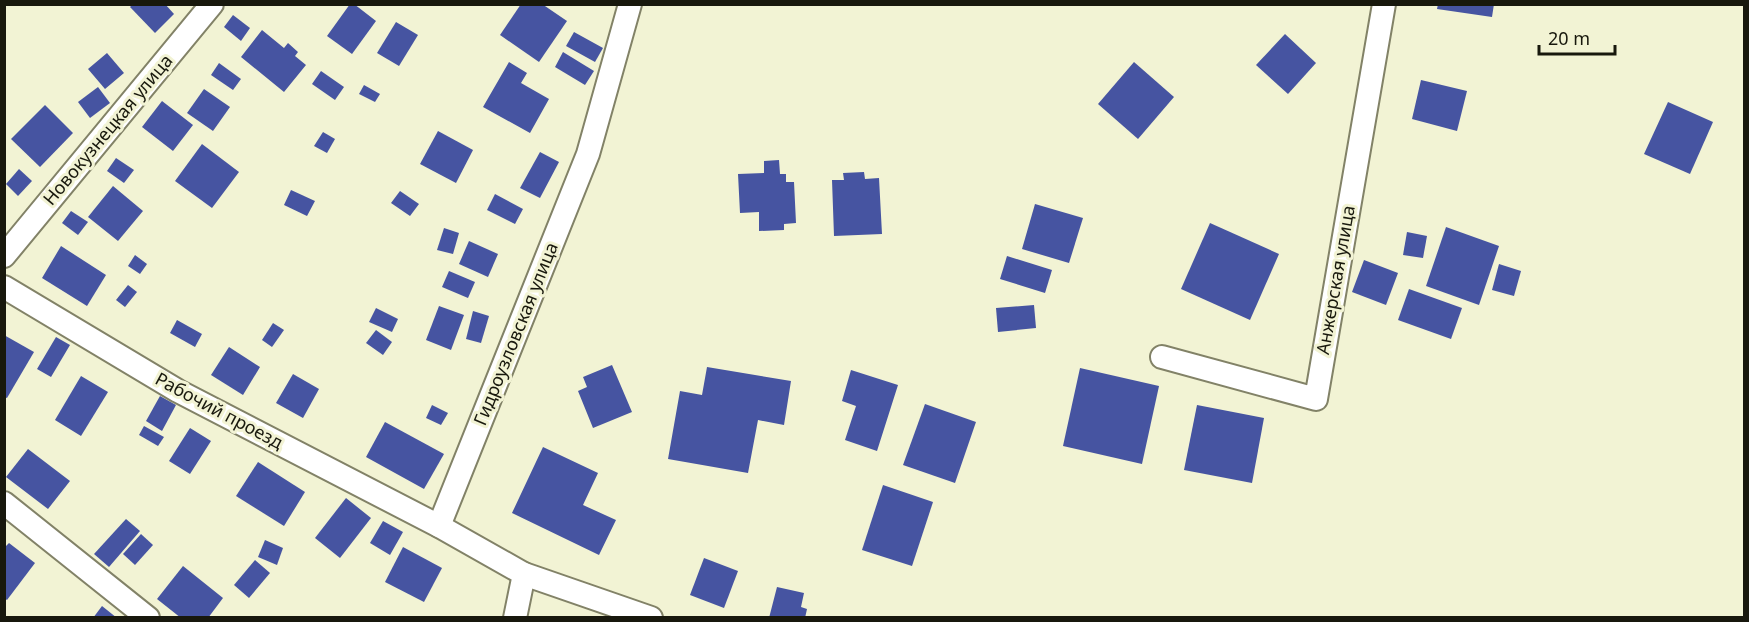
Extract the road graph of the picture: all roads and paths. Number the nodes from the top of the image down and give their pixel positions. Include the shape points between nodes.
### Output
1 (213, 4) edge
2 (630, 4) edge
3 (1384, 4) edge
4 (4, 256) edge
5 (4, 287) edge
6 (1162, 357) dead end
7 (4, 503) edge
8 (439, 526) junction
9 (524, 573) junction
10 (148, 618) edge
11 (515, 618) edge
12 (651, 618) edge

1 - 4 street, Новокузнецкая улица
2 - 8 street, Гидроузловская улица via 588,154
3 - 6 street, Анжерская улица via 1316,399
5 - 8 street, Рабочий проезд via 178,391
7 - 10 street
8 - 9 street
9 - 11 street
9 - 12 street

